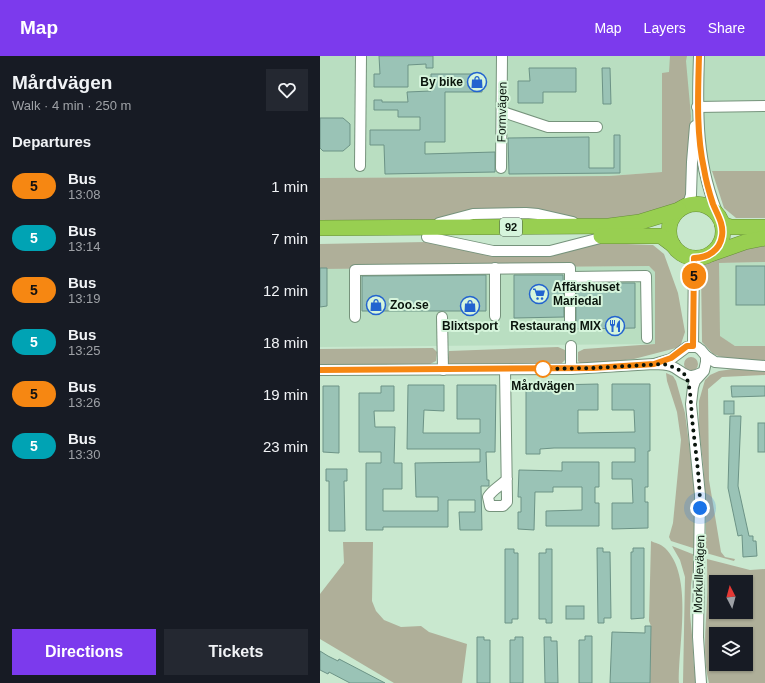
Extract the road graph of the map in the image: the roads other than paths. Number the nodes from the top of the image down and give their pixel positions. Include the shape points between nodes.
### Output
1 (361, 56) edge
2 (502, 56) edge
3 (699, 56) edge
4 (765, 106) edge
5 (697, 111) junction
6 (503, 112) junction
7 (597, 127) dead end
8 (360, 166) dead end
9 (501, 168) dead end
10 (681, 209) junction
11 (721, 221) junction
12 (765, 227) edge
13 (320, 228) edge
14 (609, 231) junction
15 (320, 238) edge
16 (765, 238) edge
17 (673, 245) junction
18 (710, 254) junction
19 (694, 258) junction
20 (495, 268) junction
21 (570, 277) junction
22 (442, 316) dead end
23 (495, 316) dead end
24 (355, 317) dead end
25 (570, 325) dead end
26 (647, 338) dead end
27 (570, 346) dead end
28 (693, 346) junction
29 (678, 354) junction
30 (706, 356) junction
31 (654, 364) junction
32 (727, 364) junction
33 (765, 366) edge
34 (571, 369) junction
35 (320, 370) edge
36 (443, 370) junction
37 (505, 370) junction
38 (702, 372) junction
39 (682, 373) junction
40 (691, 404) junction
41 (507, 479) dead end
42 (702, 683) edge

1 - 8 street
2 - 6 street, Formvägen
3 - 5 street
4 - 5 street
5 - 10 street via 691,195
5 - 11 street via 704,168 710,194
6 - 7 street via 548,127
6 - 9 street, Formvägen
10 - 11 highway via 695,204 704,206 714,211
10 - 14 highway, 92
10 - 17 highway via 674,216 670,226
11 - 12 highway via 731,227
11 - 18 highway via 723,234 720,243
13 - 14 highway, 92
14 - 15 highway, 92
14 - 17 highway, 92 via 661,236
16 - 18 highway
17 - 19 highway via 680,253
18 - 19 highway
19 - 28 street
20 - 21 street via 570,268
20 - 23 street
20 - 24 street via 355,270
21 - 25 street
21 - 26 street via 646,276
22 - 36 street
27 - 34 street
28 - 29 street via 687,346
28 - 30 street
29 - 31 street
29 - 39 street via 676,361
30 - 32 street via 715,362
30 - 38 street
31 - 34 street
31 - 39 street via 663,364
32 - 33 street
32 - 38 street
34 - 37 street
35 - 36 street
36 - 37 street
37 - 41 street
38 - 39 street via 690,376
38 - 40 street, Morkullevägen via 695,381
39 - 40 street via 688,383
40 - 42 street, Morkullevägen via 700,496 698,637

